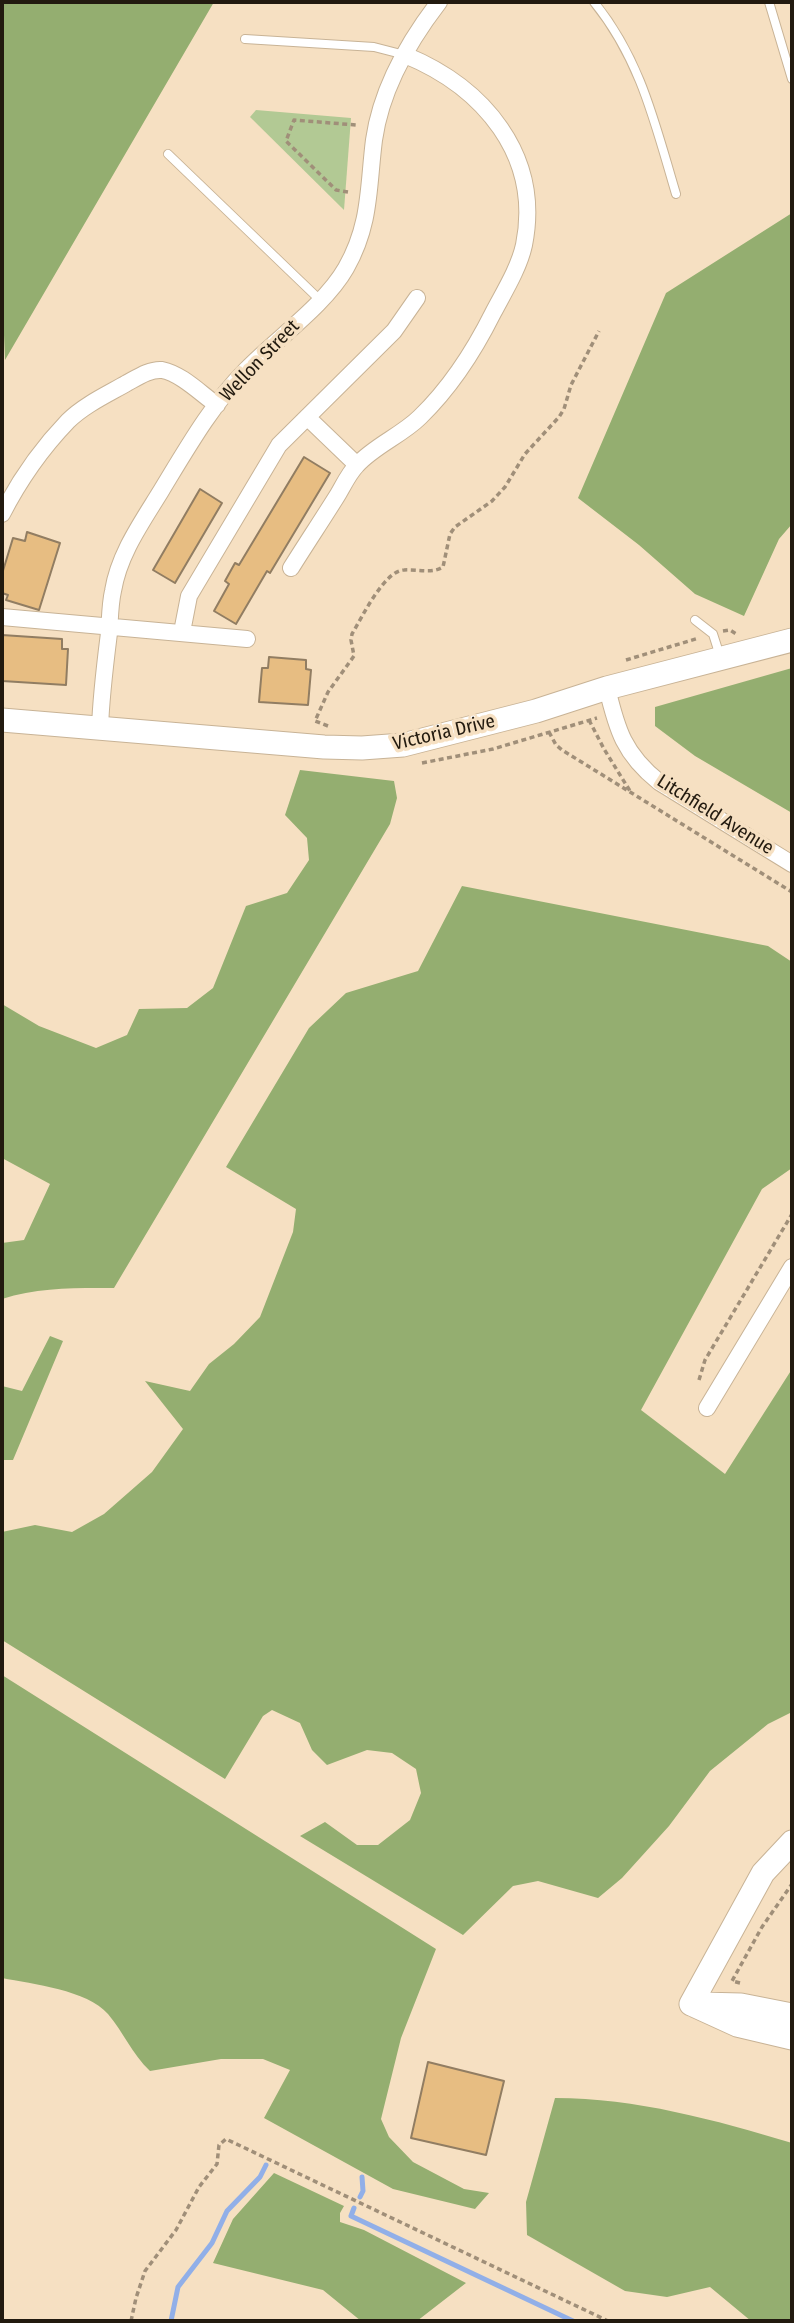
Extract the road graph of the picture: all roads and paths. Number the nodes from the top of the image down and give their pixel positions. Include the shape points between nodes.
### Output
1 (439, 2) edge
2 (594, 2) edge
3 (769, 2) edge
4 (245, 39) dead end
5 (405, 55) junction
6 (792, 79) edge
7 (356, 125) dead end
8 (168, 153) dead end
9 (348, 192) dead end
10 (676, 194) dead end
11 (417, 298) dead end
12 (320, 300) junction
13 (599, 331) dead end
14 (217, 405) junction
15 (307, 417) junction
16 (357, 465) junction
17 (2, 514) edge
18 (291, 568) dead end
19 (2, 617) edge
20 (695, 620) dead end
21 (110, 627) junction
22 (182, 632) junction
23 (713, 634) junction
24 (738, 636) dead end
25 (247, 639) dead end
26 (792, 640) edge
27 (721, 659) junction
28 (624, 661) dead end
29 (607, 688) junction
30 (597, 718) dead end
31 (2, 720) edge
32 (589, 720) junction
33 (100, 728) junction
34 (331, 728) dead end
35 (549, 732) junction
36 (412, 765) dead end
37 (632, 793) junction
38 (792, 863) edge
39 (792, 892) edge
40 (792, 1214) edge
41 (792, 1267) edge
42 (699, 1380) dead end
43 (707, 1408) dead end
44 (792, 1842) edge
45 (792, 1884) edge
46 (732, 1981) dead end
47 (691, 2004) junction
48 (792, 2015) edge
49 (792, 2038) edge
50 (131, 2321) edge
51 (608, 2321) edge

1 - 5 street, Wellon Street
2 - 10 lane via 641,81
3 - 6 lane
4 - 5 lane via 374,47
5 - 12 street, Wellon Street via 380,111 365,223 346,268
5 - 16 street via 464,88 509,141 522,175 527,212 524,246 476,346 458,373 420,418
7 - 9 path via 294,120 286,141 336,190
8 - 12 lane
11 - 15 street via 394,331
12 - 14 street, Wellon Street via 244,372
13 - 34 path via 559,417 525,454 492,501 455,527 443,567 437,571 400,569 385,582 352,634 354,656 314,721
14 - 17 street via 169,372 146,373 70,420 40,454
14 - 21 street, Wellon Street via 123,557 113,590
15 - 16 street
15 - 22 street via 279,445 189,596
16 - 18 street
19 - 21 street
20 - 23 lane
21 - 22 street
21 - 33 street, Wellon Street
22 - 25 street
23 - 24 path via 730,630
23 - 27 lane
23 - 28 path
26 - 27 street, Victoria Drive
27 - 29 street, Victoria Drive
29 - 33 street, Victoria Drive via 403,745 324,747
29 - 38 street, Litchfield Avenue via 617,729 636,762 659,782
30 - 32 path
31 - 33 street, Victoria Drive
32 - 35 path
32 - 37 path
35 - 36 path via 478,753
35 - 37 path via 556,746
37 - 39 path
40 - 42 path via 705,1360
41 - 43 street
44 - 47 street via 764,1873
45 - 46 path
47 - 48 street via 741,2005
47 - 49 street via 737,2025
50 - 51 path via 145,2271 217,2164 219,2145 226,2139

